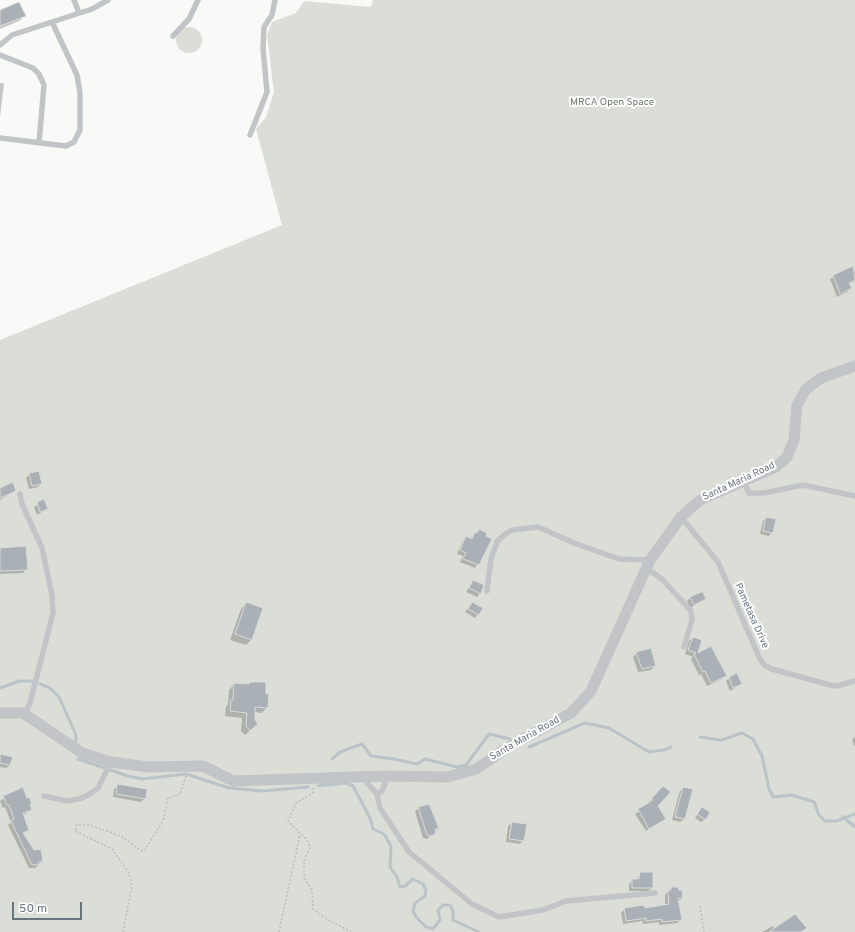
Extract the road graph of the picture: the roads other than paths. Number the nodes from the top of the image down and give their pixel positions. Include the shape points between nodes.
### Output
1 (74, 0) edge
2 (108, 0) edge
3 (198, 0) edge
4 (275, 0) edge
5 (79, 13) junction
6 (52, 22) junction
7 (173, 36) dead end
8 (0, 45) edge
9 (0, 55) edge
10 (250, 135) dead end
11 (0, 138) edge
12 (39, 142) junction
13 (855, 366) edge
14 (743, 482) junction
15 (20, 494) dead end
16 (855, 496) edge
17 (681, 517) junction
18 (648, 564) junction
19 (486, 591) dead end
20 (684, 647) dead end
21 (855, 681) edge
22 (0, 713) edge
23 (25, 714) junction
24 (110, 763) junction
25 (365, 776) junction
26 (384, 776) junction
27 (377, 794) junction
28 (44, 796) dead end
29 (655, 893) dead end

1 - 5 lane
2 - 5 lane
3 - 7 lane via 189,19
4 - 10 lane via 272,15 264,27 267,92
5 - 6 lane
6 - 8 lane via 12,35
6 - 12 lane via 77,74 80,130 74,142 66,146
9 - 12 lane via 33,68 44,85
11 - 12 lane
13 - 14 street, Santa Maria Road via 822,378 806,389 797,405 794,440 787,457 776,467
14 - 16 lane via 749,493 803,485
14 - 17 street, Santa Maria Road via 700,500
15 - 23 lane via 42,548 52,594 53,613
17 - 18 street, Santa Maria Road
17 - 21 lane, Pametasa Drive via 718,562 764,665 830,685 844,685
18 - 19 lane via 619,559 538,527 512,530 497,542 491,559
18 - 20 lane via 691,611 692,620
18 - 26 street, Santa Maria Road via 591,690 571,713 510,746 476,769 448,777
22 - 23 street
23 - 24 street, Santa Maria Road via 82,753
24 - 25 street, Santa Maria Road via 148,767 203,766 233,781
24 - 28 lane via 98,788 79,799 67,801
25 - 26 street, Santa Maria Road
25 - 27 lane
26 - 27 lane via 385,784 382,791
27 - 29 lane via 385,816 409,852 472,904 499,917 543,910 566,901

